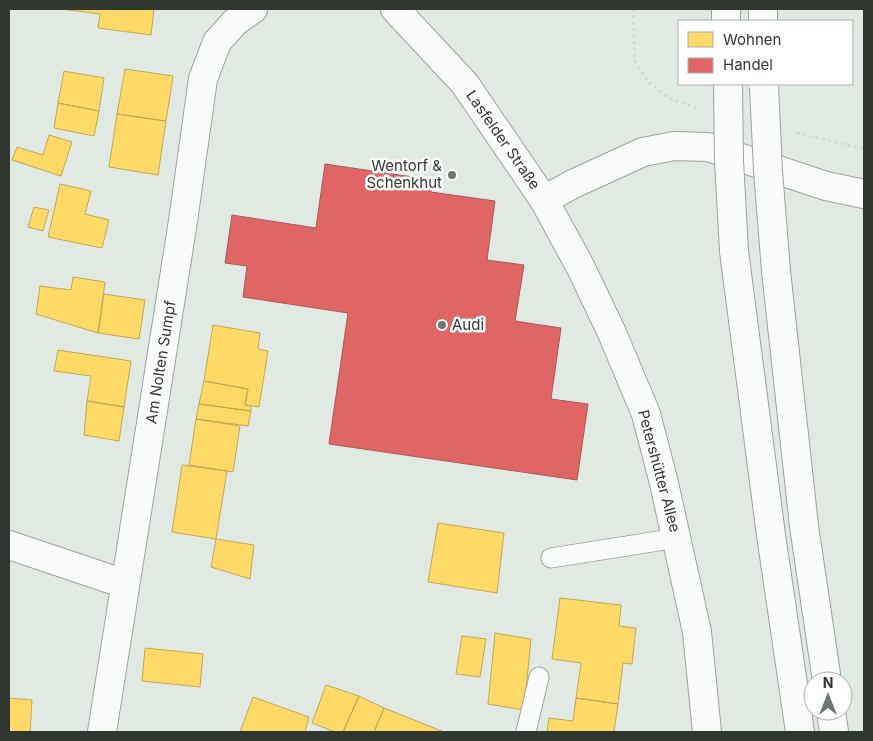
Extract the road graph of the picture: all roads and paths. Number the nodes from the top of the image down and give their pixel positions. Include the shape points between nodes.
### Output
1 (253, 9) edge
2 (395, 9) edge
3 (633, 9) edge
4 (728, 85) edge
5 (764, 85) edge
6 (708, 147) junction
7 (864, 194) edge
8 (544, 200) junction
9 (677, 538) junction
10 (9, 545) edge
11 (551, 558) dead end
12 (125, 584) junction
13 (826, 671) edge
14 (539, 677) dead end
15 (102, 732) edge
16 (526, 732) edge
17 (707, 732) edge
18 (800, 732) edge

1 - 12 main road, Am Nolten Sumpf via 216,42 203,79
2 - 8 main road, Lasfelder Straße via 465,84
3 - 6 path via 635,61 648,83 674,100 711,113
4 - 18 main road, bridge via 734,251
5 - 13 main road, bridge via 776,271 804,526
6 - 7 main road, Lasfelder Straße via 826,186
6 - 8 main road, Lasfelder Straße via 674,146 643,152
8 - 9 main road, Petershütter Allee via 612,333 646,414
9 - 11 lane
9 - 17 main road, Petershütter Allee via 697,632
10 - 12 main road
12 - 15 main road, Am Nolten Sumpf
14 - 16 lane

